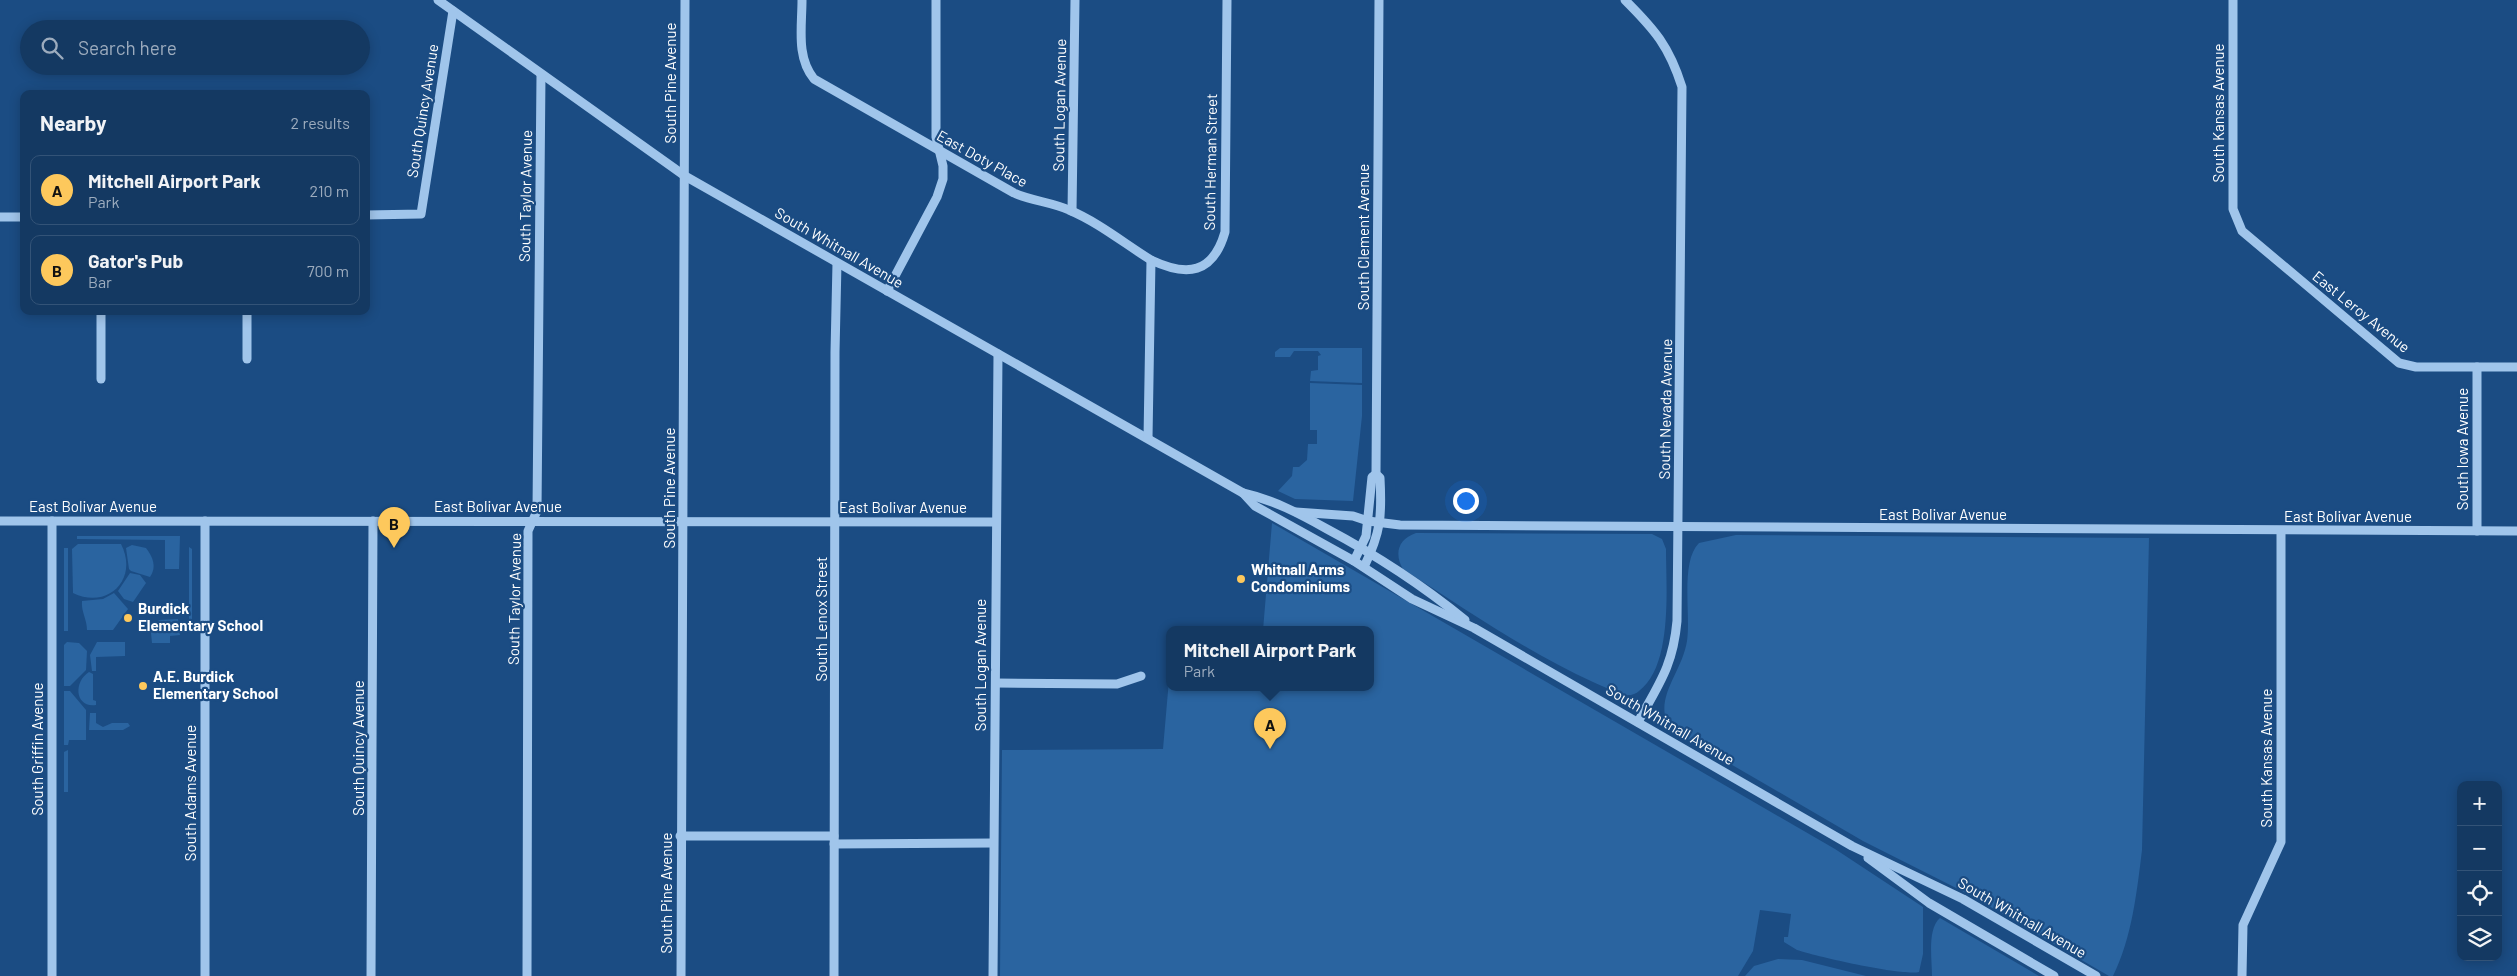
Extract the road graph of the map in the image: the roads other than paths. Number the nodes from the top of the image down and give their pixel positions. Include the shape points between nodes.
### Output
1 (438, 0) edge
2 (685, 0) edge
3 (802, 0) edge
4 (936, 0) edge
5 (1075, 0) edge
6 (1227, 0) edge
7 (1379, 0) edge
8 (1625, 0) edge
9 (2233, 0) edge
10 (453, 11) junction
11 (541, 75) junction
12 (939, 150) junction
13 (685, 176) junction
14 (1072, 211) junction
15 (370, 215) edge
16 (0, 217) edge
17 (20, 217) edge
18 (2238, 226) joint
19 (1151, 260) junction
20 (837, 263) junction
21 (887, 291) junction
22 (102, 315) edge
23 (247, 315) edge
24 (998, 354) junction
25 (246, 359) dead end
26 (2477, 367) junction
27 (2517, 367) edge
28 (101, 379) dead end
29 (1148, 438) junction
30 (1376, 474) junction
31 (1243, 493) junction
32 (1296, 512) junction
33 (0, 521) edge
34 (52, 521) junction
35 (205, 521) junction
36 (373, 521) junction
37 (533, 521) junction
38 (683, 521) junction
39 (836, 521) junction
40 (1368, 521) junction
41 (996, 522) junction
42 (1381, 523) junction
43 (1678, 526) junction
44 (2281, 531) junction
45 (2477, 531) junction
46 (2517, 531) edge
47 (1360, 547) junction
48 (1371, 554) junction
49 (1354, 561) junction
50 (1364, 567) junction
51 (1474, 628) junction
52 (1141, 676) dead end
53 (996, 683) junction
54 (1638, 722) junction
55 (680, 836) junction
56 (834, 840) junction
57 (993, 843) junction
58 (1852, 846) junction
59 (52, 976) edge
60 (204, 976) edge
61 (371, 976) edge
62 (527, 976) edge
63 (680, 976) edge
64 (834, 976) edge
65 (993, 976) edge
66 (2054, 976) edge
67 (2096, 976) edge
68 (2242, 976) edge

1 - 10 street, South Whitnall Avenue
2 - 13 street, South Pine Avenue
3 - 12 street, East Doty Place via 802,57 814,79
4 - 12 street via 936,137
5 - 14 street, South Logan Avenue
6 - 19 street, South Herman Street via 1225,232 1216,254 1201,267 1179,271
7 - 30 street, South Clement Avenue
8 - 43 street, South Nevada Avenue via 1656,31 1673,59 1682,87
9 - 18 street, South Kansas Avenue via 2233,209
10 - 11 street, South Whitnall Avenue
10 - 15 street, South Quincy Avenue via 421,214
11 - 13 street, South Whitnall Avenue
11 - 37 street, South Taylor Avenue via 537,511
12 - 14 street, East Doty Place via 1014,194
12 - 21 street via 943,166 937,197
13 - 20 street, South Whitnall Avenue
13 - 38 street, South Pine Avenue
14 - 19 street, East Doty Place
16 - 17 street
18 - 26 street, East Leroy Avenue via 2399,363
19 - 29 street
20 - 21 street, South Whitnall Avenue
20 - 39 street, South Lenox Street
21 - 24 street, South Whitnall Avenue
22 - 28 street
23 - 25 street
24 - 29 street, South Whitnall Avenue
24 - 41 street, South Logan Avenue
26 - 27 street, East Leroy Avenue
26 - 45 street, South Iowa Avenue
29 - 31 street, South Whitnall Avenue
30 - 40 street, South Clement Avenue via 1372,477
30 - 42 street, South Clement Avenue via 1380,478
31 - 32 street, South Whitnall Avenue via 1262,497
31 - 49 street, South Whitnall Avenue via 1255,506
32 - 40 street, East Bolivar Avenue via 1353,516
32 - 47 street, South Whitnall Avenue
33 - 34 street, East Bolivar Avenue
34 - 35 street, East Bolivar Avenue
34 - 59 street, South Griffin Avenue
35 - 36 street, East Bolivar Avenue
35 - 60 street, South Adams Avenue
36 - 37 street, East Bolivar Avenue
36 - 61 street, South Quincy Avenue
37 - 38 street, East Bolivar Avenue
37 - 62 street, South Taylor Avenue via 528,531
38 - 39 street, East Bolivar Avenue
38 - 55 street, South Pine Avenue
39 - 41 street, East Bolivar Avenue
39 - 56 street, South Lenox Street
40 - 42 street, East Bolivar Avenue
40 - 47 street, South Clement Avenue
41 - 53 street, South Logan Avenue
42 - 43 street, East Bolivar Avenue
42 - 48 street, South Clement Avenue
43 - 44 street, East Bolivar Avenue
43 - 54 street, South Nevada Avenue via 1675,646 1669,666
44 - 45 street, East Bolivar Avenue
44 - 68 street, South Kansas Avenue via 2280,842 2243,925
45 - 46 street, East Bolivar Avenue
47 - 48 street, South Whitnall Avenue
47 - 49 street, South Clement Avenue
48 - 50 street, South Clement Avenue
48 - 51 street, South Whitnall Avenue via 1435,595
49 - 50 street, South Whitnall Avenue
50 - 51 street, South Whitnall Avenue via 1412,598
51 - 54 street, South Whitnall Avenue
52 - 53 street via 1117,684
53 - 57 street, South Logan Avenue
54 - 58 street, South Whitnall Avenue
55 - 56 street
55 - 63 street, South Pine Avenue
56 - 57 street
56 - 64 street, South Lenox Street
57 - 65 street, South Logan Avenue
58 - 66 street, South Whitnall Avenue via 1929,903
58 - 67 street, South Whitnall Avenue via 1963,899

